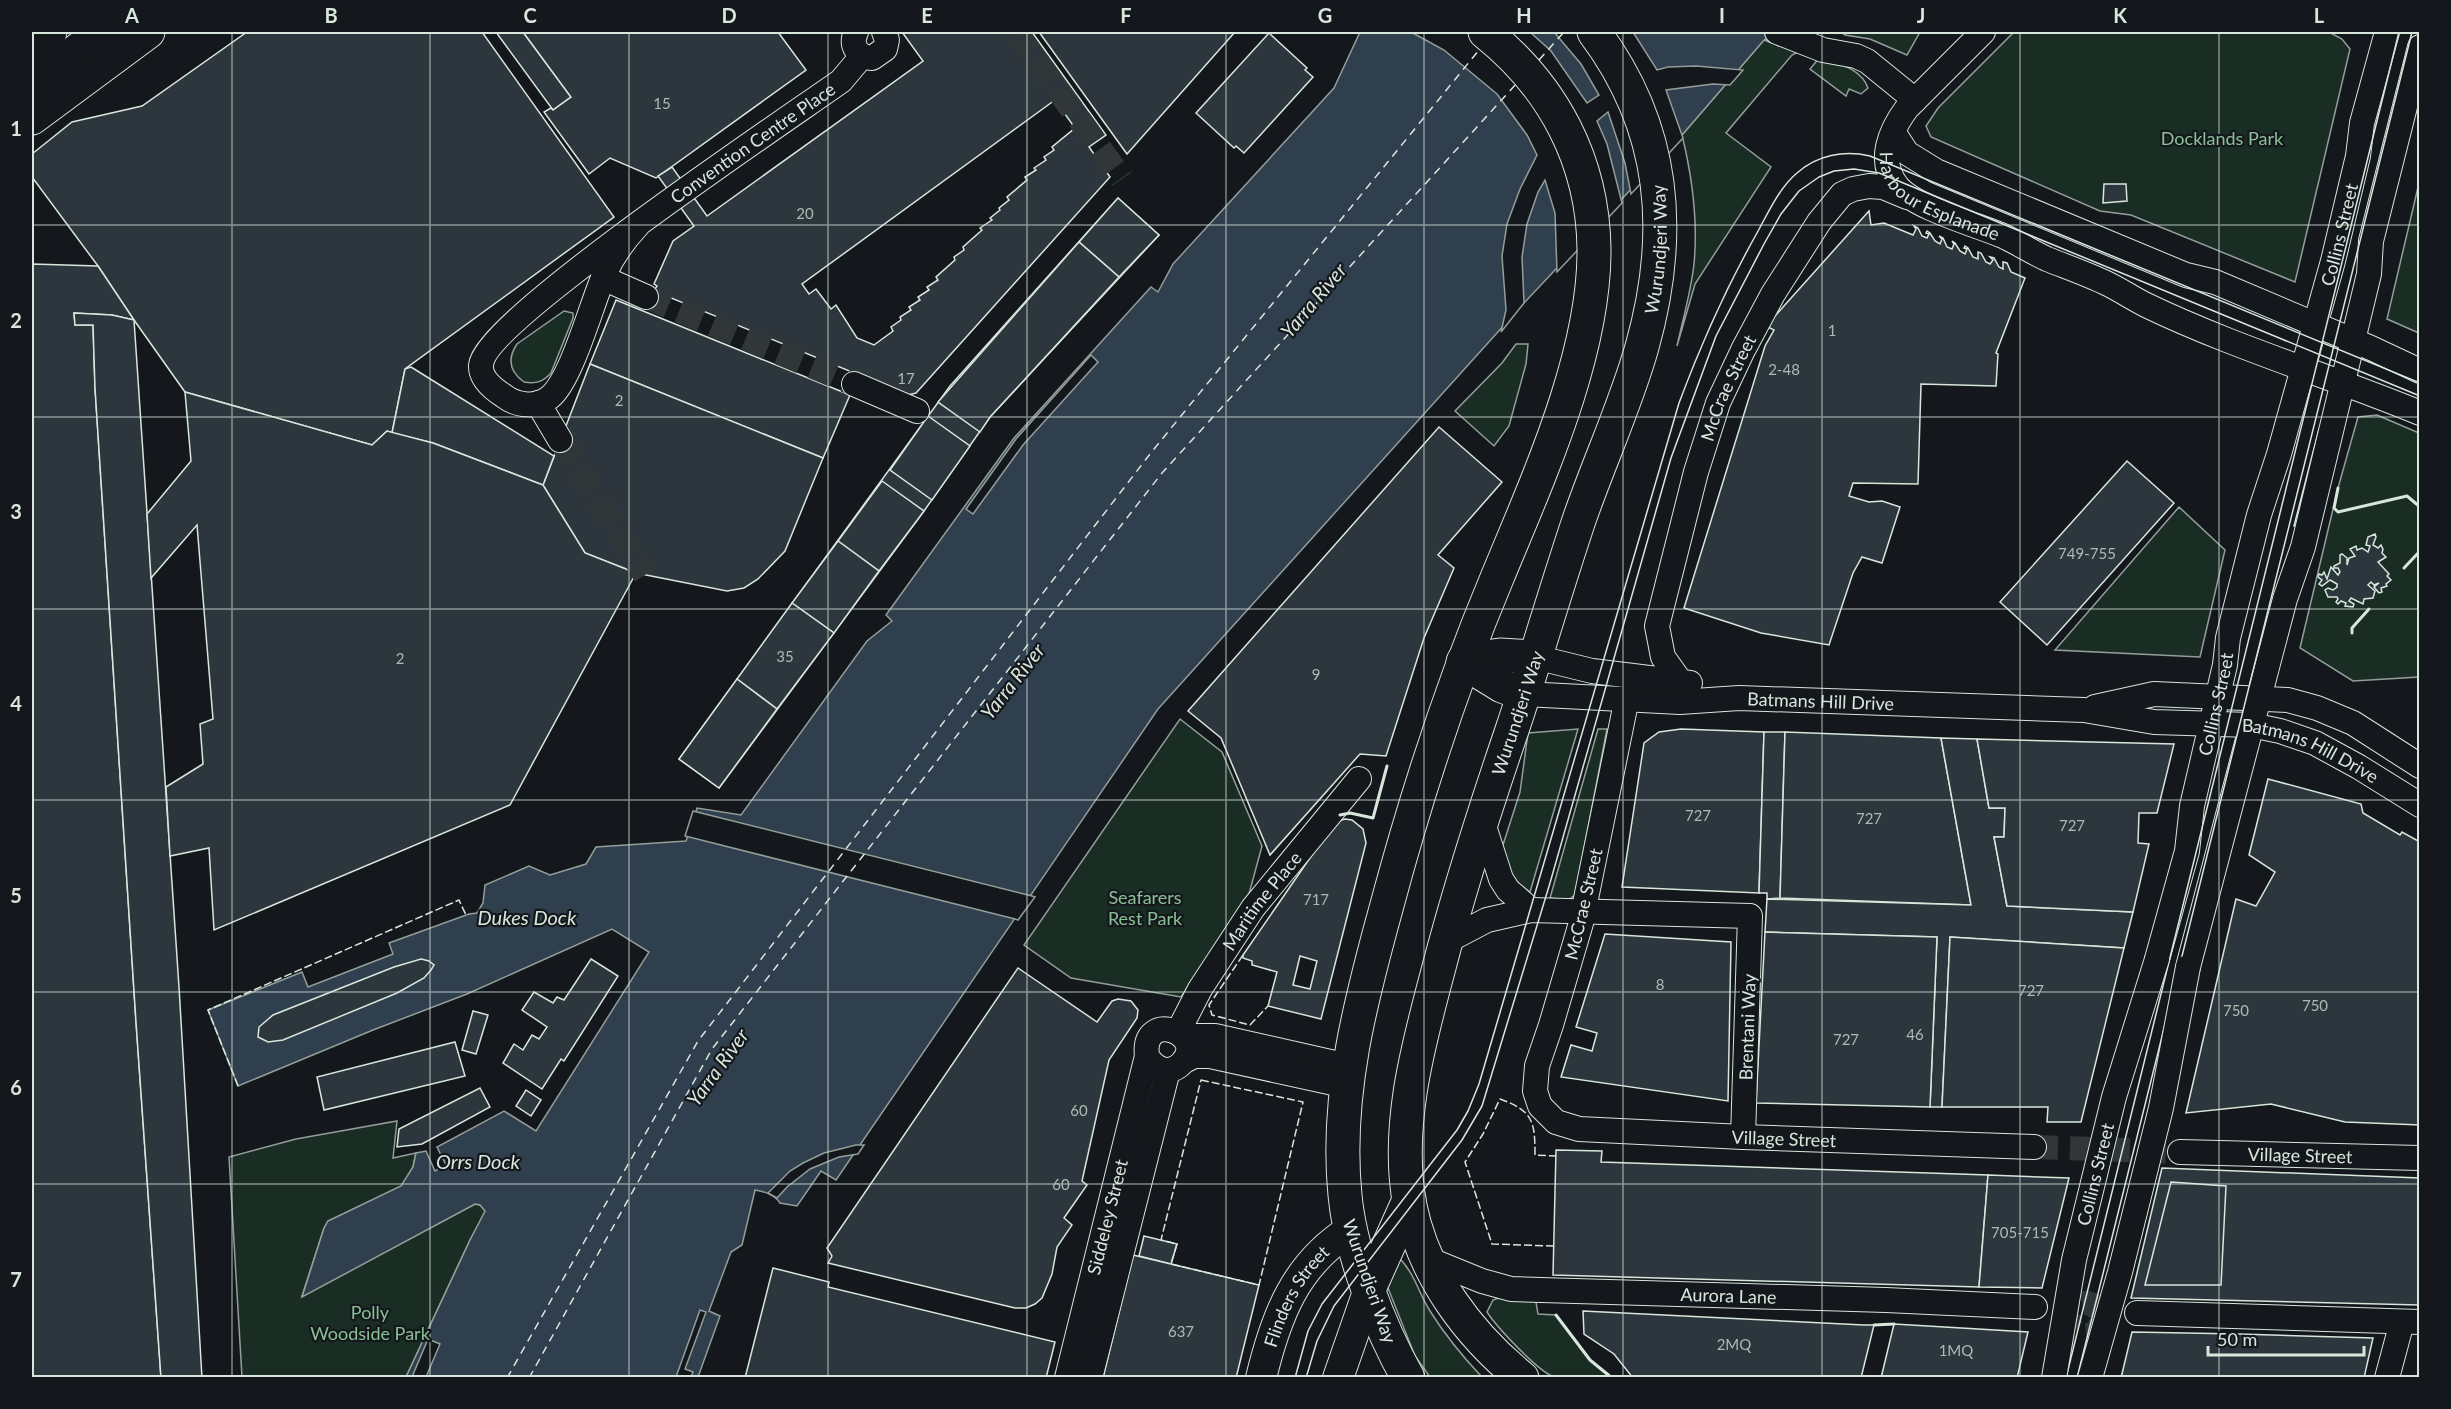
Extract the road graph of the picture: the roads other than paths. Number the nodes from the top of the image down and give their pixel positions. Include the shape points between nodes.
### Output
1 (50, 32) edge
2 (102, 32) edge
3 (148, 32) edge
4 (856, 32) edge
5 (902, 32) edge
6 (1485, 32) edge
7 (1594, 32) edge
8 (1777, 32) edge
9 (1983, 32) edge
10 (2380, 34) edge
11 (877, 46) edge
12 (32, 47) edge
13 (2419, 51) edge
14 (32, 84) edge
15 (1915, 100) junction
16 (32, 118) edge
17 (1894, 133) junction
18 (1923, 203) junction
19 (638, 225) junction
20 (603, 278) junction
21 (646, 297) tunnel mouth
22 (2315, 324) junction
23 (2352, 339) junction
24 (2302, 368) junction
25 (2420, 371) edge
26 (2342, 383) junction
27 (854, 384) tunnel mouth
28 (538, 403) junction
29 (917, 411) dead end
30 (2420, 413) edge
31 (560, 440) tunnel mouth
32 (1535, 657) junction
33 (1463, 661) junction
34 (1680, 681) junction
35 (1523, 694) junction
36 (2218, 696) junction
37 (2259, 697) junction
38 (1627, 698) junction
39 (1739, 698) junction
40 (2084, 710) junction
41 (2212, 724) junction
42 (2251, 725) junction
43 (2415, 755) edge
44 (1359, 779) dead end
45 (2420, 805) edge
46 (1482, 820) junction
47 (1531, 910) junction
48 (1583, 912) junction
49 (1445, 942) junction
50 (1180, 1034) junction
51 (1147, 1056) junction
52 (1264, 1059) junction
53 (1176, 1066) junction
54 (1347, 1076) junction
55 (1540, 1106) joint
56 (1743, 1137) junction
57 (2034, 1147) tunnel mouth
58 (2180, 1152) tunnel mouth
59 (2420, 1158) edge
60 (1124, 1197) junction
61 (1409, 1199) junction
62 (1350, 1230) junction
63 (1428, 1259) junction
64 (1369, 1289) junction
65 (2035, 1307) dead end
66 (2137, 1313) dead end
67 (2411, 1322) edge
68 (1067, 1377) edge
69 (1090, 1377) edge
70 (1262, 1377) edge
71 (1338, 1377) edge
72 (1408, 1377) edge
73 (1522, 1377) edge
74 (2054, 1377) edge
75 (2090, 1377) edge
76 (2387, 1377) edge

1 - 12 highway
2 - 14 highway
3 - 16 highway
4 - 11 street via 853,44
5 - 11 street, Convention Centre Place
6 - 33 highway, Wurundjeri Way via 1539,85 1582,165 1589,191 1594,252 1588,313 1577,361 1552,439
7 - 32 highway, Wurundjeri Way via 1623,76 1647,131 1660,193 1661,225 1652,305 1642,348
8 - 15 street via 1869,62
9 - 15 street
10 - 13 street
10 - 22 street, Collins Street via 2358,156
11 - 19 street, Convention Centre Place via 841,81
13 - 23 street, Collins Street via 2371,241 2369,274
15 - 17 street via 1901,116
17 - 18 street, Harbour Esplanade via 1885,157 1892,178 1903,192
17 - 22 street, Harbour Esplanade via 1907,153 1936,171
18 - 24 street, Harbour Esplanade via 2107,283 2145,305
18 - 34 street, McCrae Street via 1877,186 1853,189 1839,196 1790,266 1743,350 1706,436 1658,623 1662,653
19 - 20 street, Convention Centre Place via 617,250
19 - 28 street, Convention Centre Place via 554,287 509,325 484,353 481,369 496,391 518,403
20 - 21 street
20 - 28 street, Convention Centre Place via 565,376 550,398
22 - 23 street, Harbour Esplanade
22 - 24 street, Collins Street
23 - 25 street, Harbour Esplanade
23 - 26 street, Collins Street
24 - 26 street, Harbour Esplanade
24 - 36 street, Collins Street via 2258,519 2228,638
26 - 30 street, Harbour Esplanade
26 - 37 street, Collins Street via 2302,547
27 - 29 street
28 - 31 street
32 - 33 highway via 1500,655
32 - 34 street, Batmans Hill Drive via 1592,671
32 - 35 highway, Wurundjeri Way
33 - 35 highway via 1502,686
33 - 54 highway, Wurundjeri Way via 1411,815 1372,961
34 - 39 street, Batmans Hill Drive
35 - 38 street, Batmans Hill Drive
35 - 46 highway, Wurundjeri Way
36 - 37 street, Batmans Hill Drive
36 - 40 street, Batmans Hill Drive via 2154,694
36 - 41 street, Collins Street
37 - 42 street, Collins Street
37 - 43 street, Batmans Hill Drive via 2297,701 2328,712
38 - 39 street, Batmans Hill Drive via 1680,702
38 - 48 street, McCrae Street
39 - 40 street, Batmans Hill Drive
40 - 41 street, Batmans Hill Drive via 2154,722
41 - 42 street, Batmans Hill Drive
41 - 74 street, Collins Street, bridge via 2192,806 2187,851 2114,1097 2074,1260
42 - 45 street, Batmans Hill Drive via 2315,743
42 - 75 street, Collins Street, bridge via 2188,967 2161,1108
44 - 50 street, Maritime Place via 1253,908 1200,990
46 - 47 street via 1504,884
46 - 49 highway, Wurundjeri Way
47 - 48 street
47 - 49 street via 1487,920
48 - 55 street, McCrae Street via 1537,1066 1535,1091
48 - 56 street, Brentani Way via 1750,916
49 - 61 highway, Wurundjeri Way via 1415,1067 1406,1147
50 - 51 street via 1167,1029 1156,1032 1148,1042
50 - 52 street via 1215,1036
50 - 53 street via 1188,1048
51 - 53 street via 1155,1066
51 - 60 street, Siddeley Street
52 - 53 street via 1194,1056
52 - 54 street
53 - 60 street, Siddeley Street
54 - 62 highway, Wurundjeri Way via 1343,1150
55 - 56 street, Village Street via 1556,1122 1579,1129
56 - 57 street, Village Street
58 - 59 street, Village Street
60 - 68 street, Siddeley Street
60 - 69 street, Siddeley Street
61 - 62 highway
61 - 63 highway, Wurundjeri Way
61 - 64 highway
62 - 64 highway, Wurundjeri Way
62 - 70 main road, Flinders Street via 1314,1258 1294,1288 1274,1328
63 - 65 street, Aurora Lane via 1511,1289
63 - 73 highway, Wurundjeri Way via 1450,1301 1474,1334
64 - 71 main road
64 - 72 highway, Wurundjeri Way via 1383,1328
66 - 67 street
67 - 76 street

